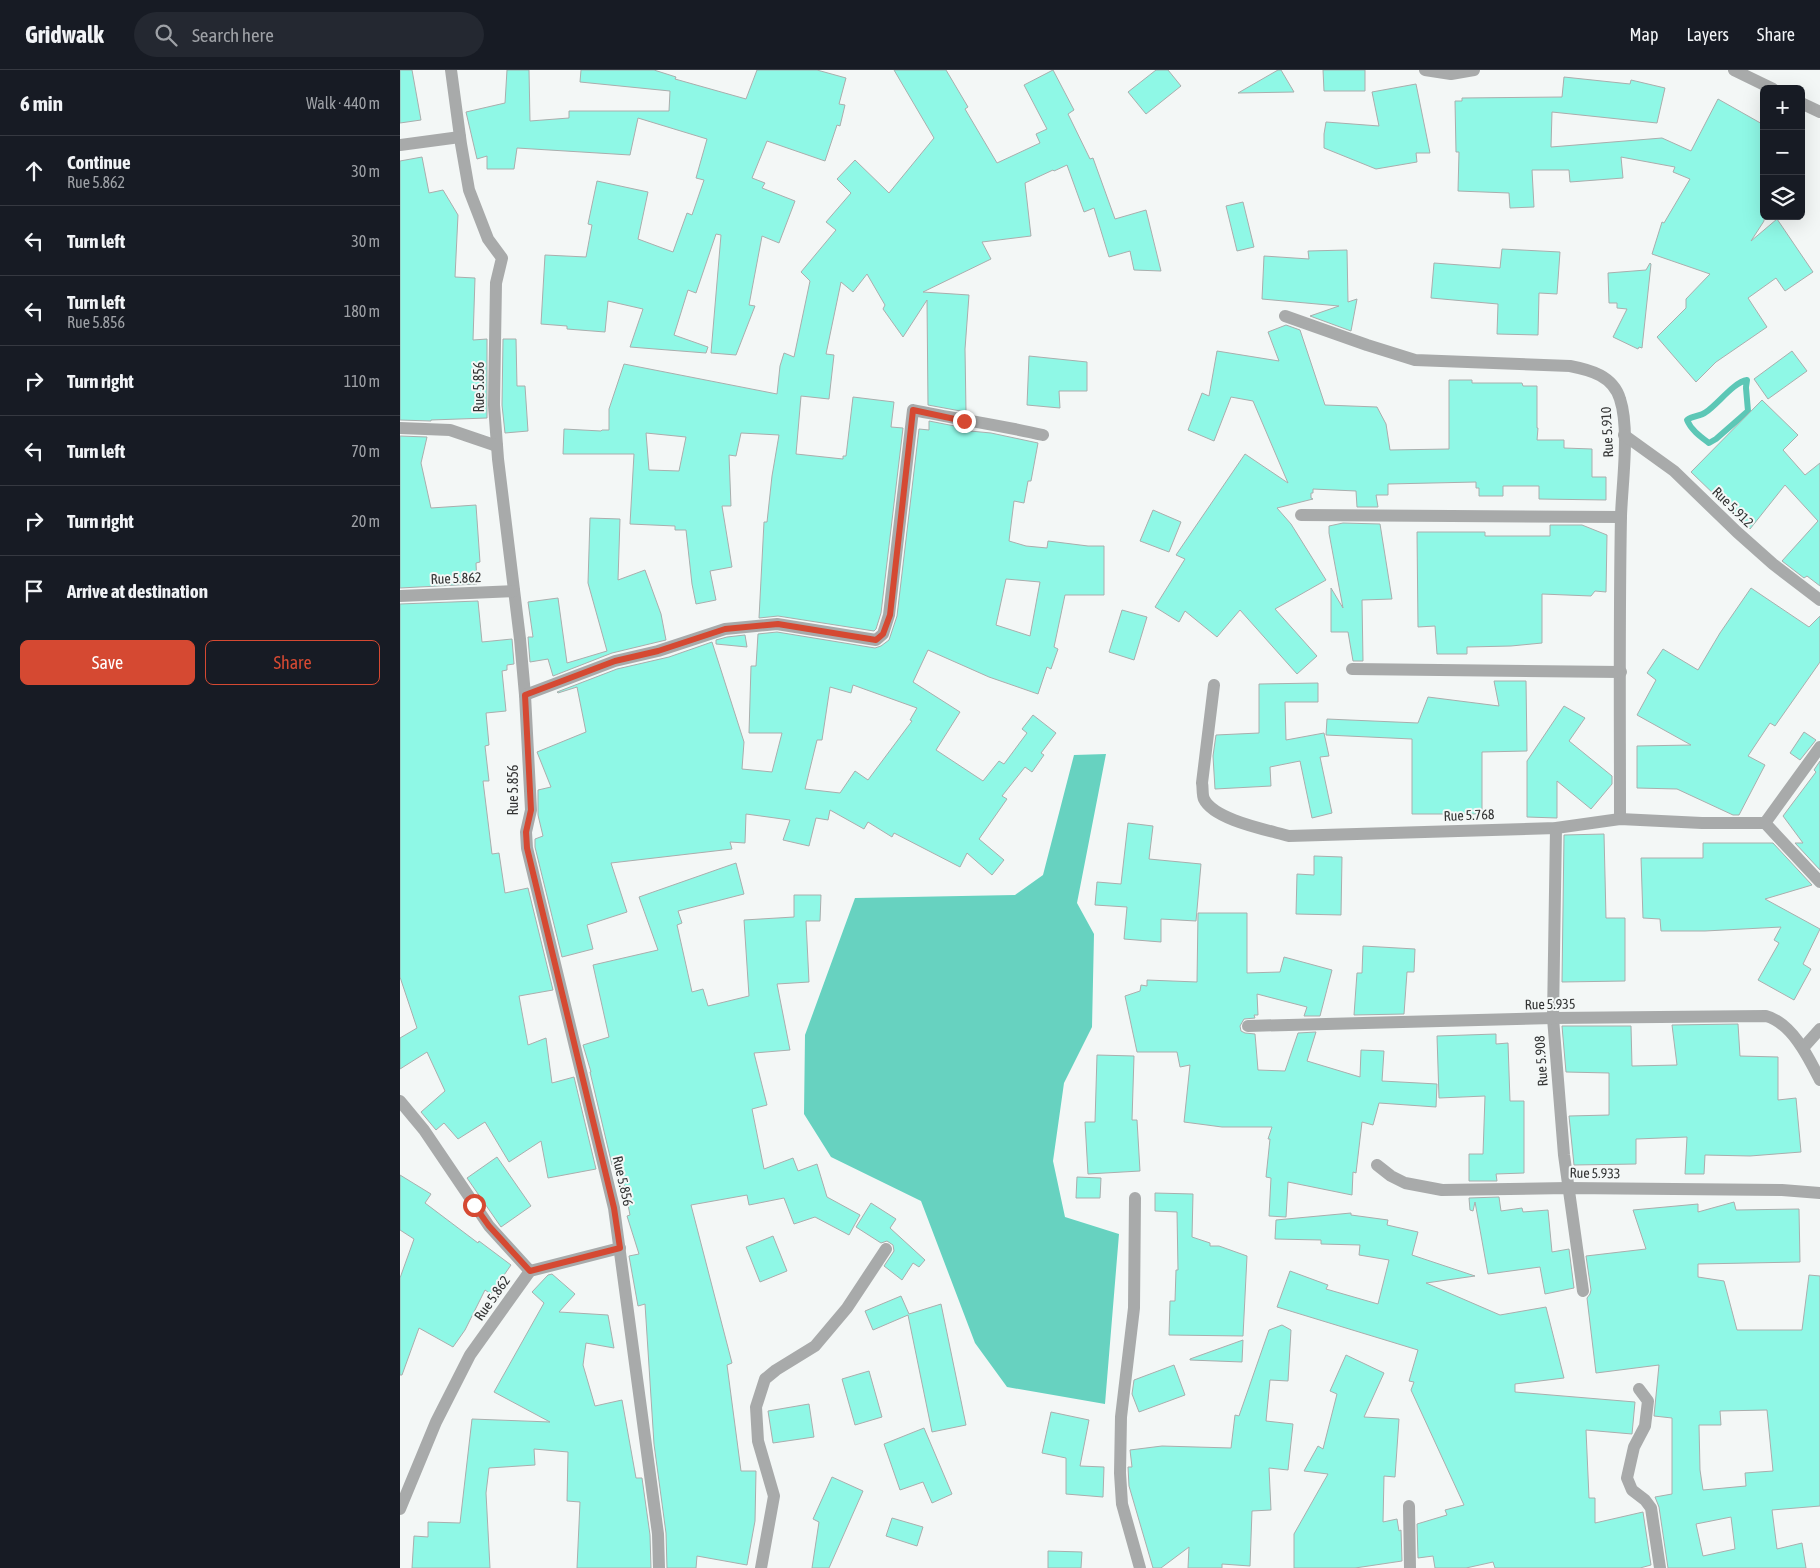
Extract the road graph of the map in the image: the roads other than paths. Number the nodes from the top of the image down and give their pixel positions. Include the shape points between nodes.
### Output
1 (451, 70) edge
2 (1425, 70) edge
3 (1474, 70) edge
4 (1734, 70) edge
5 (1764, 85) edge
6 (1805, 105) edge
7 (1820, 112) edge
8 (460, 137) junction
9 (400, 145) edge
10 (1285, 316) dead end
11 (400, 428) edge
12 (1043, 435) dead end
13 (1624, 436) junction
14 (497, 446) junction
15 (1301, 515) dead end
16 (1621, 517) junction
17 (514, 591) junction
18 (400, 596) edge
19 (1820, 600) edge
20 (1352, 669) dead end
21 (1621, 672) junction
22 (1214, 685) dead end
23 (525, 695) junction
24 (1820, 747) edge
25 (1620, 820) junction
26 (1764, 823) junction
27 (1556, 828) junction
28 (1820, 882) edge
29 (1553, 1018) junction
30 (1248, 1026) dead end
31 (1820, 1029) edge
32 (1803, 1048) junction
33 (1820, 1080) edge
34 (400, 1101) edge
35 (1377, 1165) dead end
36 (1568, 1188) junction
37 (1820, 1193) edge
38 (1135, 1198) dead end
39 (620, 1248) junction
40 (886, 1249) dead end
41 (530, 1271) junction
42 (1583, 1291) dead end
43 (1639, 1389) dead end
44 (1409, 1506) dead end
45 (400, 1509) edge
46 (659, 1568) edge
47 (761, 1568) edge
48 (1140, 1568) edge
49 (1410, 1568) edge
50 (1660, 1568) edge

1 - 8 street, Rue 5.856
2 - 3 street via 1451,74
4 - 5 street
6 - 7 street
8 - 9 street
8 - 14 street, Rue 5.856 via 470,190 488,239 502,258 496,284 495,319
10 - 13 street, Rue 5.910 via 1415,360 1570,366 1591,370 1611,382 1620,398
11 - 14 street via 450,430
12 - 23 street via 913,410 890,615 883,634 876,640 778,624 725,629 615,661
13 - 16 street, Rue 5.910
13 - 19 street, Rue 5.912 via 1674,471 1773,564
14 - 17 street, Rue 5.856
15 - 16 street
16 - 21 street, Rue 5.910
17 - 18 street, Rue 5.862
17 - 23 street, Rue 5.856
20 - 21 street
21 - 25 street, Rue 5.910
22 - 27 street, Rue 5.768 via 1202,783 1204,798 1216,811 1249,826 1290,836
23 - 39 street, Rue 5.856 via 531,810 526,832 527,848 614,1208
24 - 26 street
25 - 26 street, Rue 5.768
25 - 27 street, Rue 5.768
26 - 28 street
27 - 29 street, Rue 5.908
29 - 30 street, Rue 5.935
29 - 32 street, Rue 5.935 via 1766,1016 1780,1022
29 - 36 street, Rue 5.908
31 - 32 street
32 - 33 street, Rue 5.935
34 - 41 street, Rue 5.862 via 424,1130 484,1219
35 - 36 street, Rue 5.933 via 1405,1183 1442,1190
36 - 37 street, Rue 5.933
36 - 42 street, Rue 5.908
38 - 48 street via 1134,1308 1121,1417 1120,1473 1122,1504
39 - 41 street
39 - 46 street, Rue 5.856 via 658,1534
40 - 47 street via 847,1308 815,1346 765,1380 756,1407 758,1442 774,1496
41 - 45 street, Rue 5.862 via 470,1355 436,1422
43 - 50 street via 1648,1401 1645,1426 1634,1447 1627,1478 1632,1490 1651,1508
44 - 49 street

